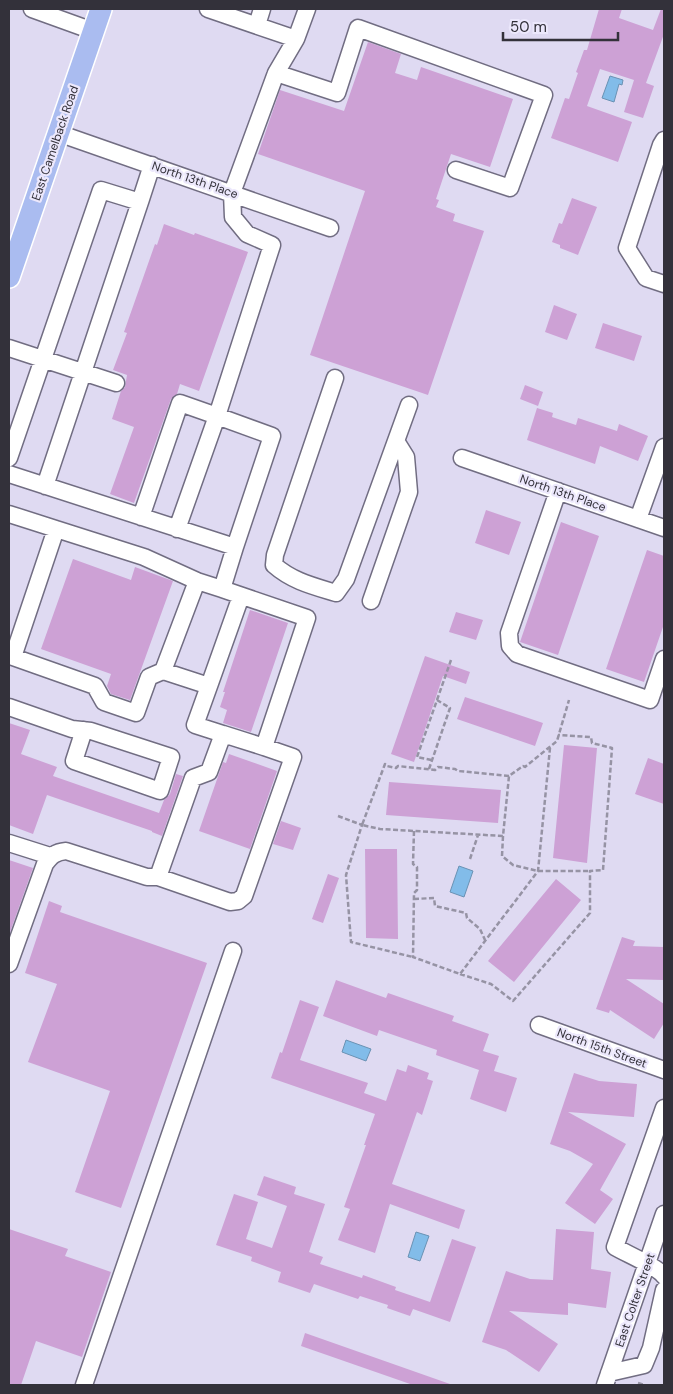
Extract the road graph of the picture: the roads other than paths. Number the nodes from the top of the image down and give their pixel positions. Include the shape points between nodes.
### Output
1 (32, 9) edge
2 (101, 9) edge
3 (208, 9) edge
4 (262, 9) edge
5 (307, 9) edge
6 (257, 25) junction
7 (93, 31) junction
8 (296, 39) junction
9 (276, 73) junction
10 (58, 133) junction
11 (664, 140) edge
12 (152, 165) junction
13 (456, 170) dead end
14 (232, 192) junction
15 (140, 202) junction
16 (330, 228) dead end
17 (9, 277) edge
18 (664, 284) edge
19 (9, 348) edge
20 (43, 360) junction
21 (83, 373) junction
22 (335, 378) dead end
23 (116, 383) dead end
24 (409, 405) dead end
25 (217, 416) junction
26 (396, 441) junction
27 (664, 447) edge
28 (9, 458) edge
29 (462, 458) dead end
30 (9, 474) edge
31 (45, 486) junction
32 (558, 491) junction
33 (9, 514) edge
34 (141, 517) junction
35 (638, 519) junction
36 (664, 528) edge
37 (56, 529) junction
38 (177, 529) junction
39 (235, 547) junction
40 (196, 581) junction
41 (222, 589) junction
42 (241, 596) junction
43 (371, 602) dead end
44 (11, 656) edge
45 (664, 659) edge
46 (163, 671) junction
47 (209, 686) junction
48 (657, 702) edge
49 (9, 707) edge
50 (84, 730) junction
51 (223, 734) junction
52 (264, 747) junction
53 (9, 843) edge
54 (50, 856) junction
55 (158, 877) junction
56 (233, 952) dead end
57 (9, 964) edge
58 (539, 1025) dead end
59 (664, 1070) edge
60 (664, 1108) edge
61 (664, 1214) edge
62 (647, 1265) junction
63 (664, 1276) edge
64 (664, 1290) edge
65 (607, 1379) edge
66 (84, 1385) edge

1 - 7 street
2 - 7 main road, East Camelback Road
3 - 6 street
4 - 6 street
5 - 8 street
6 - 8 street
7 - 10 main road, East Camelback Road
8 - 9 street
9 - 13 street via 337,93 358,28 544,95 510,188
9 - 14 street
10 - 12 street, North 13th Place
10 - 17 main road, East Camelback Road
11 - 18 street via 627,248 646,278
12 - 14 street, North 13th Place
12 - 15 street
14 - 16 street, North 13th Place
14 - 25 street via 233,217 247,234 272,245
15 - 20 street via 102,190
15 - 21 street
19 - 20 street
20 - 21 street
20 - 28 street
21 - 23 street
21 - 31 street
22 - 26 street via 274,565 300,582 336,593 346,579
24 - 26 street
25 - 34 street via 180,403
25 - 38 street
25 - 39 street via 272,436
26 - 43 street via 406,457 409,492
27 - 35 street
29 - 32 street, North 13th Place
30 - 31 street
31 - 34 street
32 - 35 street, North 13th Place
32 - 48 street via 509,633 510,646 517,654
33 - 37 street
34 - 38 street
35 - 36 street, North 13th Place
37 - 40 street via 144,557
37 - 44 street
38 - 39 street
39 - 41 street
40 - 41 street
40 - 46 street
41 - 42 street
42 - 47 street
42 - 52 street via 307,618
44 - 46 street via 95,686 104,702 136,713 149,677
45 - 48 street
46 - 47 street
47 - 51 street via 195,725
49 - 50 street via 72,729
50 - 50 street via 171,757 160,791 74,761
51 - 52 street
51 - 55 street via 210,772 193,778
52 - 55 street via 293,757 244,896 230,902
53 - 54 street
54 - 55 street via 66,851 147,877
54 - 57 street
56 - 66 street
58 - 59 street, North 15th Street
60 - 62 street via 616,1247
61 - 62 street, East Colter Street
62 - 63 street via 658,1269
62 - 65 street, East Colter Street
64 - 65 street via 652,1348 644,1365

